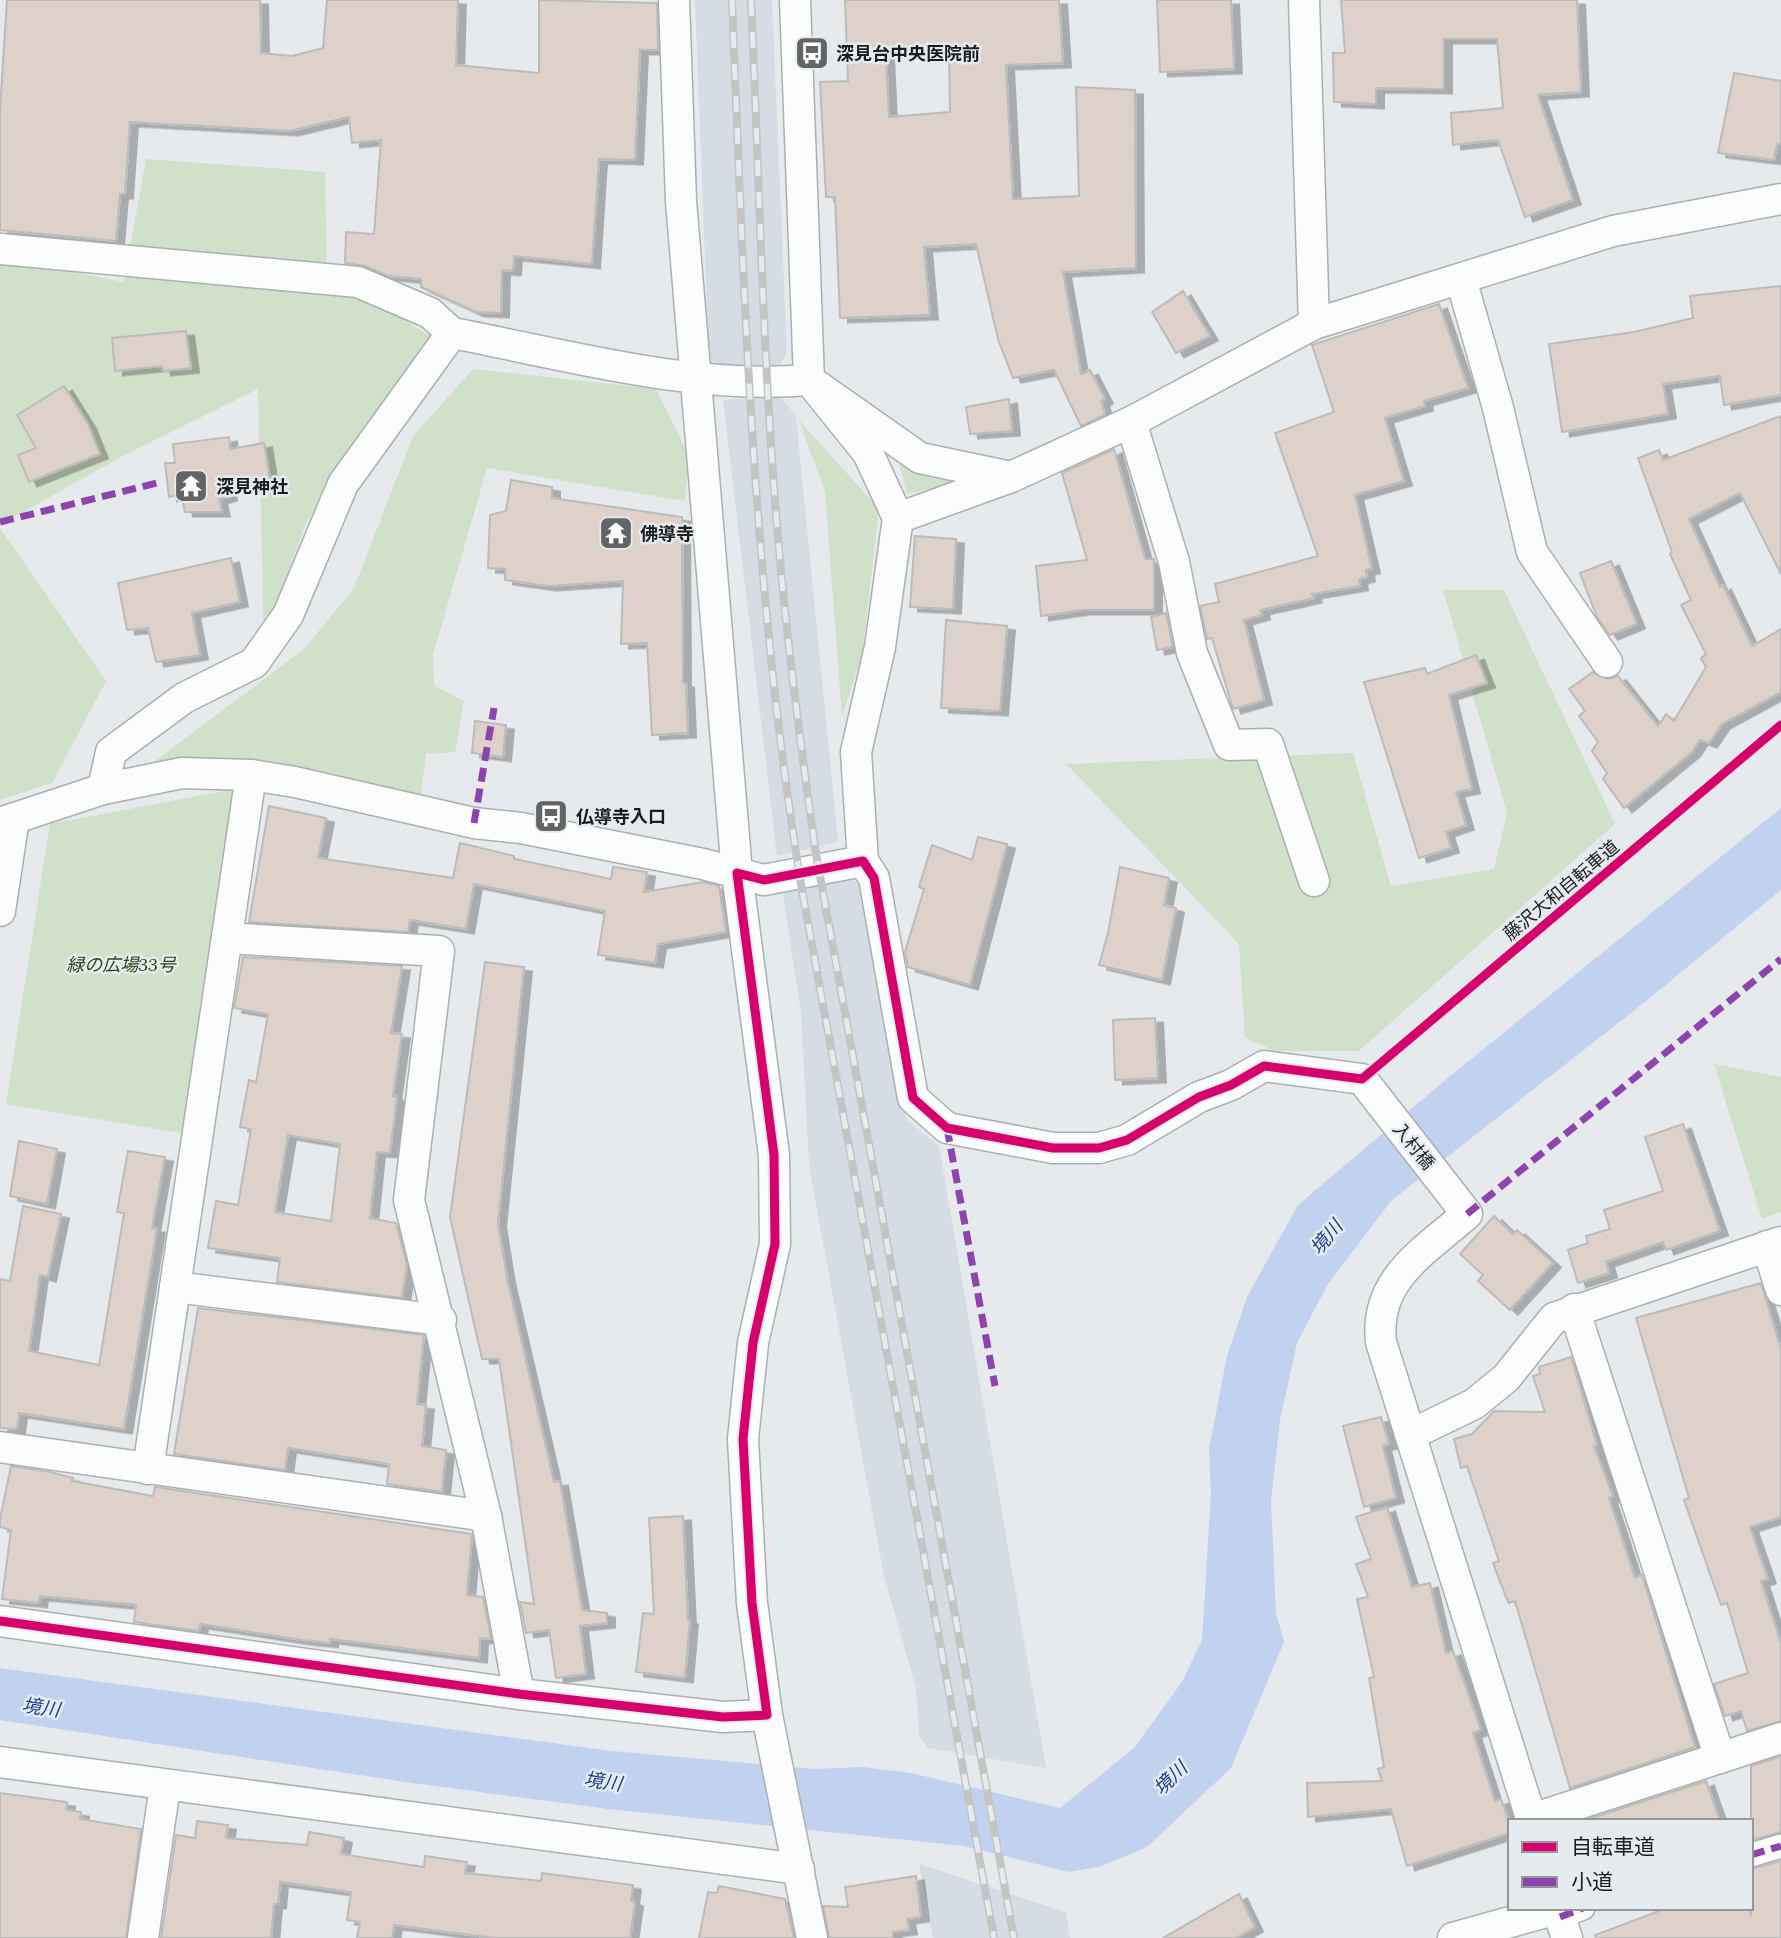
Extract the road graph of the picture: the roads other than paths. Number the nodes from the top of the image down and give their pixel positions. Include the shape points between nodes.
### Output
1 (674, 0) edge
2 (795, 0) edge
3 (1304, 0) edge
4 (1781, 199) edge
5 (0, 249) edge
6 (1461, 279) junction
7 (1314, 324) junction
8 (452, 333) junction
9 (696, 378) junction
10 (809, 380) junction
11 (1131, 422) junction
12 (1011, 477) junction
13 (898, 518) junction
14 (1607, 662) dead end
15 (251, 775) junction
16 (103, 789) junction
17 (7, 820) edge
18 (863, 860) junction
19 (737, 873) junction
20 (1314, 881) dead end
21 (0, 911) edge
22 (227, 938) junction
23 (1774, 1244) edge
24 (175, 1287) junction
25 (1781, 1290) edge
26 (1574, 1309) junction
27 (441, 1320) junction
28 (1409, 1435) junction
29 (0, 1447) edge
30 (148, 1469) junction
31 (486, 1516) junction
32 (0, 1621) edge
33 (519, 1695) junction
34 (767, 1715) junction
35 (1781, 1738) edge
36 (1720, 1758) junction
37 (0, 1762) edge
38 (165, 1786) junction
39 (1532, 1819) edge
40 (1535, 1819) edge
41 (1781, 1846) edge
42 (1753, 1854) edge
43 (798, 1864) junction
44 (1565, 1916) edge
45 (143, 1938) edge
46 (812, 1938) edge
47 (1453, 1938) edge

1 - 9 street via 681,201
2 - 10 street
3 - 7 street
4 - 6 street via 1613,231
5 - 8 street via 358,282 430,313
6 - 7 street
6 - 14 street via 1532,552
7 - 11 street
8 - 9 street
8 - 16 street via 343,485 288,615 254,663 184,698 111,752
9 - 10 street via 768,383
9 - 19 street
10 - 12 street via 920,458
10 - 13 street via 868,453
11 - 12 street
11 - 20 street via 1174,562 1192,653 1229,745 1268,744
12 - 13 street
13 - 18 street via 880,647 856,752
15 - 16 street via 183,773
15 - 19 street
15 - 22 street
16 - 17 street
17 - 21 street
18 - 19 street via 764,880
18 - 28 street, 入村橋 via 874,878 913,1098 947,1128 1053,1148 1099,1148 1127,1140 1199,1097 1231,1086 1264,1066 1362,1079 1467,1214 1402,1270 1378,1319
19 - 34 street via 774,1155 775,1244 753,1343 743,1439 752,1603
22 - 24 street
22 - 27 street via 439,951 409,1200
23 - 25 street
23 - 26 street
24 - 27 street
24 - 30 street
26 - 28 street via 1553,1318 1514,1369 1474,1404
26 - 36 street
27 - 31 street
28 - 39 street
29 - 30 street
30 - 31 street
31 - 33 street
32 - 33 street
33 - 34 street via 723,1717
34 - 43 street
35 - 36 street
36 - 40 street
37 - 38 street
38 - 43 street
38 - 45 street
41 - 42 street
43 - 46 street
44 - 47 street

